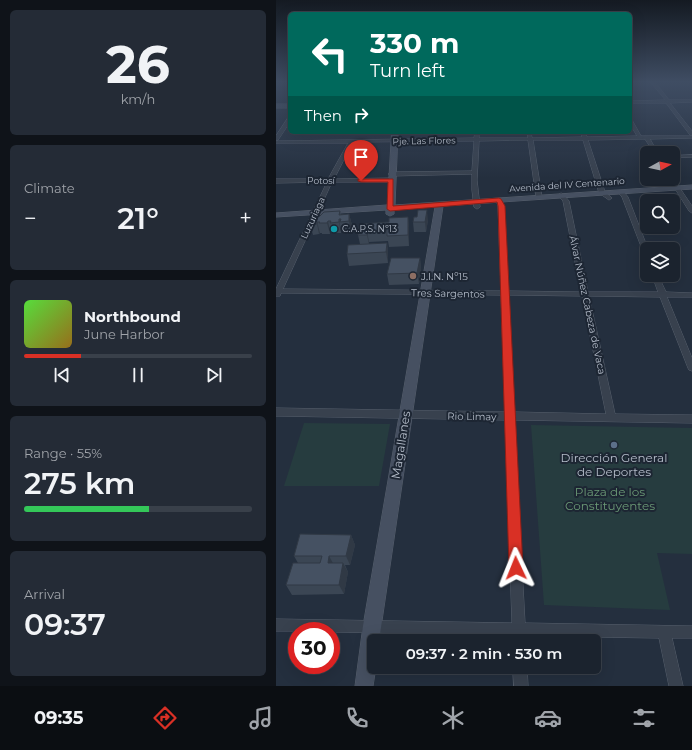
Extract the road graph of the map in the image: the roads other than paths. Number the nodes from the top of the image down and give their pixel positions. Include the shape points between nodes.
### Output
1 (677, 114) edge
2 (288, 122) edge
3 (632, 124) edge
4 (394, 134) edge
5 (477, 134) edge
6 (529, 134) edge
7 (584, 134) edge
8 (692, 136) edge
9 (640, 138) junction
10 (647, 138) junction
11 (585, 139) junction
12 (476, 140) junction
13 (530, 140) junction
14 (276, 141) edge
15 (351, 142) junction
16 (394, 142) junction
17 (652, 146) edge
18 (692, 156) edge
19 (680, 157) edge
20 (475, 172) junction
21 (391, 177) junction
22 (276, 181) edge
23 (330, 181) junction
24 (676, 186) edge
25 (692, 186) edge
26 (679, 190) junction
27 (692, 192) edge
28 (623, 194) junction
29 (605, 195) junction
30 (540, 197) junction
31 (563, 198) junction
32 (500, 203) junction
33 (476, 205) junction
34 (439, 208) junction
35 (390, 211) junction
36 (692, 211) edge
37 (276, 215) edge
38 (314, 216) junction
39 (276, 221) edge
40 (642, 242) edge
41 (657, 282) edge
42 (277, 293) edge
43 (425, 293) junction
44 (506, 294) junction
45 (586, 294) junction
46 (662, 295) junction
47 (692, 295) edge
48 (692, 368) edge
49 (276, 412) edge
50 (406, 415) junction
51 (510, 416) junction
52 (611, 417) junction
53 (692, 419) edge
54 (276, 625) edge
55 (372, 626) junction
56 (664, 632) junction
57 (692, 632) edge
58 (503, 634) edge
59 (519, 634) edge
60 (567, 634) edge
61 (520, 674) edge
62 (364, 686) edge
63 (521, 686) edge
64 (676, 686) edge

1 - 8 street
2 - 14 street
3 - 9 street
4 - 16 street
5 - 12 street
6 - 13 street
7 - 11 street
8 - 10 street, Pje. Las Flores
9 - 10 street, Pje. Las Flores
9 - 11 street, Pje. Las Flores
10 - 17 street
11 - 13 street, Pje. Las Flores
11 - 29 street
12 - 13 street, Pje. Las Flores
12 - 16 street, Pje. Las Flores
12 - 20 street
13 - 30 street
14 - 15 street, Pje. Las Flores
15 - 16 street, Pje. Las Flores
15 - 23 street, Luzuriaga
16 - 21 street
18 - 19 street
20 - 21 street, Potosí
20 - 33 street
21 - 23 street, Potosí
21 - 35 street
22 - 23 street, Potosí
23 - 38 street, Luzuriaga
24 - 26 street
25 - 26 street, Avenida del IV Centenario
26 - 27 street, Avenida del IV Centenario
26 - 28 street, Avenida del IV Centenario
26 - 36 street
28 - 29 street, Avenida del IV Centenario
28 - 40 street
29 - 31 street, Avenida del IV Centenario
30 - 31 street, Avenida del IV Centenario
30 - 32 street, Avenida del IV Centenario
31 - 32 street, Avenida del IV Centenario
31 - 45 street, Álvar Núñez Cabeza de Vaca
32 - 33 street, Avenida del IV Centenario
32 - 44 street
33 - 34 street, Avenida del IV Centenario
34 - 35 street, Avenida del IV Centenario
34 - 43 street, Magallanes
35 - 38 street, Avenida del IV Centenario
37 - 38 street, Avenida del IV Centenario
38 - 39 street, Avenida del IV Centenario
38 - 42 street, Luzuriaga
41 - 46 street
42 - 43 street, Tres Sargentos
43 - 44 street, Tres Sargentos
43 - 50 street, Magallanes
44 - 45 street, Tres Sargentos
44 - 51 street
45 - 46 street, Tres Sargentos
45 - 52 street, Álvar Núñez Cabeza de Vaca
46 - 47 street, Tres Sargentos
46 - 48 street
49 - 50 street, Rio Limay
50 - 51 street, Rio Limay
50 - 55 street, Magallanes
51 - 52 street, Rio Limay
51 - 59 street
52 - 53 street, Rio Limay
54 - 55 street
55 - 58 street
55 - 62 street, Magallanes
56 - 57 street
56 - 60 street
56 - 64 street
61 - 63 street

